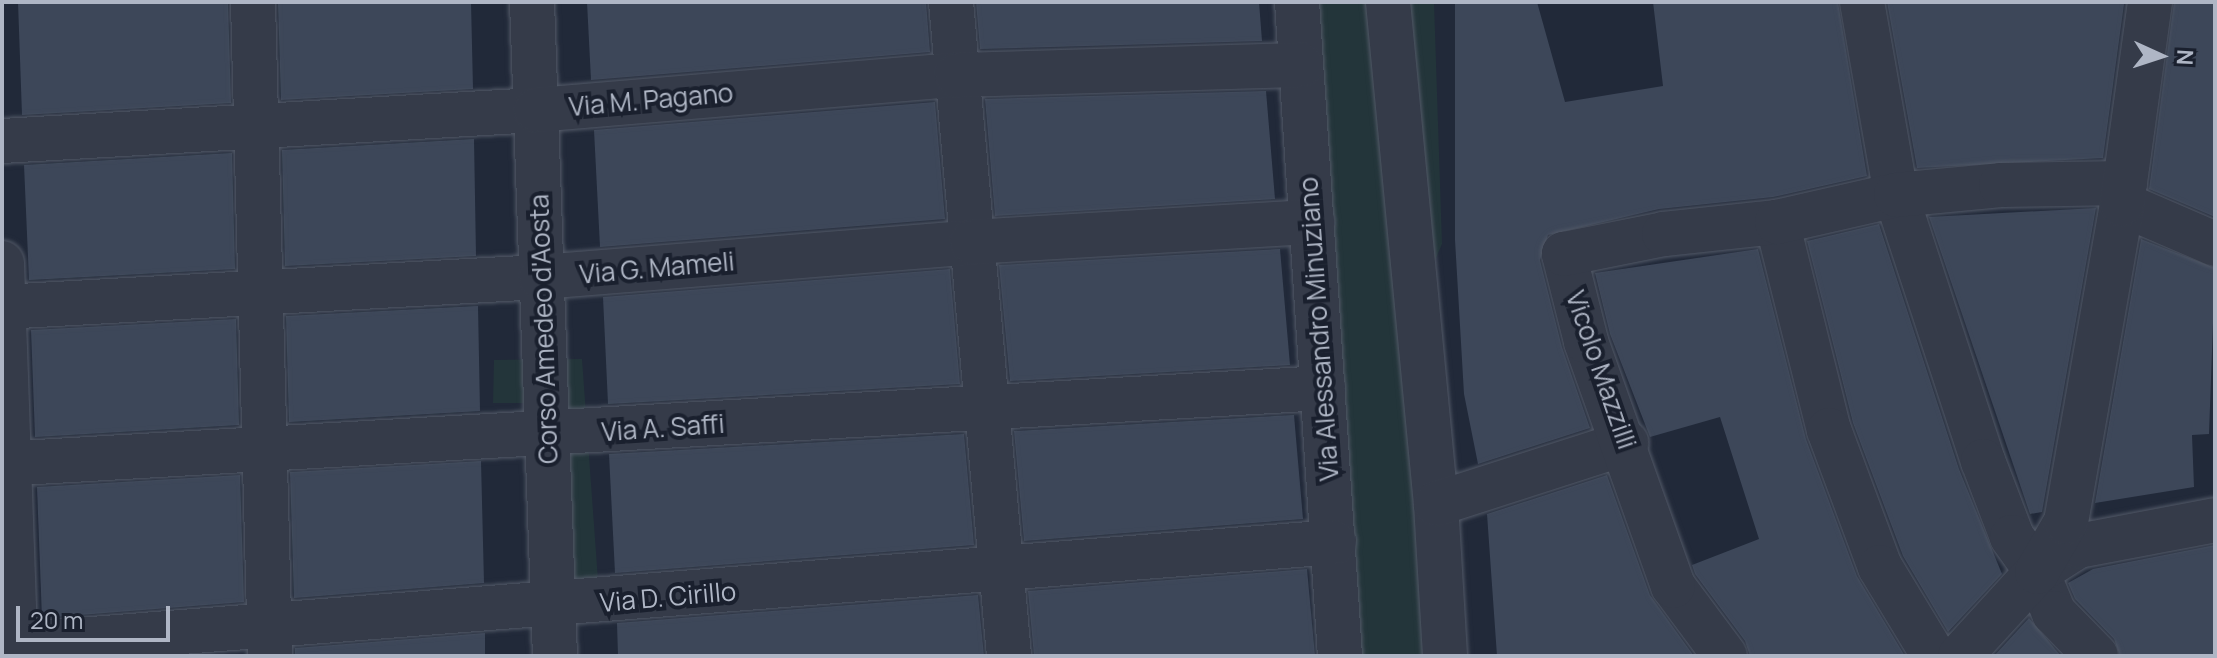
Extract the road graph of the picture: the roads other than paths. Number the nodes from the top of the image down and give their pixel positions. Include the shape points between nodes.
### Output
1 (253, 2) edge
2 (532, 2) edge
3 (951, 2) edge
4 (1297, 2) edge
5 (1388, 2) edge
6 (1862, 2) edge
7 (2150, 2) edge
8 (1301, 65) junction
9 (957, 75) junction
10 (536, 110) junction
11 (256, 126) junction
12 (2, 141) edge
13 (2124, 194) junction
14 (1896, 195) junction
15 (1312, 222) junction
16 (1777, 222) junction
17 (972, 242) junction
18 (2215, 244) edge
19 (2, 263) edge
20 (541, 277) junction
21 (260, 293) junction
22 (3, 307) edge
23 (1323, 388) junction
24 (986, 404) junction
25 (548, 437) junction
26 (1626, 443) junction
27 (262, 451) junction
28 (5, 464) edge
29 (1436, 504) junction
30 (2215, 520) edge
31 (1334, 542) junction
32 (1002, 571) junction
33 (2037, 572) junction
34 (554, 606) junction
35 (270, 641) edge
36 (11, 649) edge
37 (555, 656) edge
38 (1009, 656) edge
39 (1340, 656) edge
40 (1445, 656) edge
41 (1725, 656) edge
42 (1934, 656) edge
43 (1960, 656) edge
44 (2096, 656) edge

1 - 11 street
2 - 10 street, Corso Amedeo d'Aosta
3 - 9 street
4 - 8 street, Via Alessandro Minuziano
5 - 29 street
6 - 14 street
7 - 13 street
8 - 9 street, Via M. Pagano
8 - 15 street, Via Alessandro Minuziano
9 - 10 street, Via M. Pagano
9 - 17 street
10 - 11 street, Via M. Pagano
10 - 20 street, Corso Amedeo d'Aosta
11 - 12 street, Via M. Pagano
11 - 21 street
13 - 14 street, Vicolo Mazzilli via 2001,185
13 - 18 street
13 - 33 street via 2066,522
14 - 16 street, Vicolo Mazzilli
14 - 33 street via 1983,461 2012,537
15 - 17 street, Via G. Mameli
15 - 23 street, Via Alessandro Minuziano
16 - 26 street, Vicolo Mazzilli via 1664,234 1564,254 1586,341
16 - 42 street via 1829,430 1880,567
17 - 20 street, Via G. Mameli
17 - 24 street
19 - 22 street
20 - 21 street, Via G. Mameli
20 - 25 street, Corso Amedeo d'Aosta
21 - 22 street, Via G. Mameli
21 - 27 street
22 - 28 street
23 - 24 street, Via A. Saffi
23 - 31 street, Via Alessandro Minuziano
24 - 25 street, Via A. Saffi
24 - 32 street
25 - 27 street, Via A. Saffi
25 - 34 street, Corso Amedeo d'Aosta
26 - 29 street
26 - 41 street, Vicolo Mazzilli via 1673,586
27 - 28 street, Via A. Saffi
27 - 35 street
28 - 36 street
29 - 40 street
30 - 33 street via 2078,546
31 - 32 street, Via D. Cirillo
31 - 39 street, Via Alessandro Minuziano
32 - 34 street, Via D. Cirillo
32 - 38 street
33 - 43 street
33 - 44 street via 2054,613
34 - 35 street, Via D. Cirillo
34 - 37 street, Corso Amedeo d'Aosta
35 - 36 street, Via D. Cirillo

